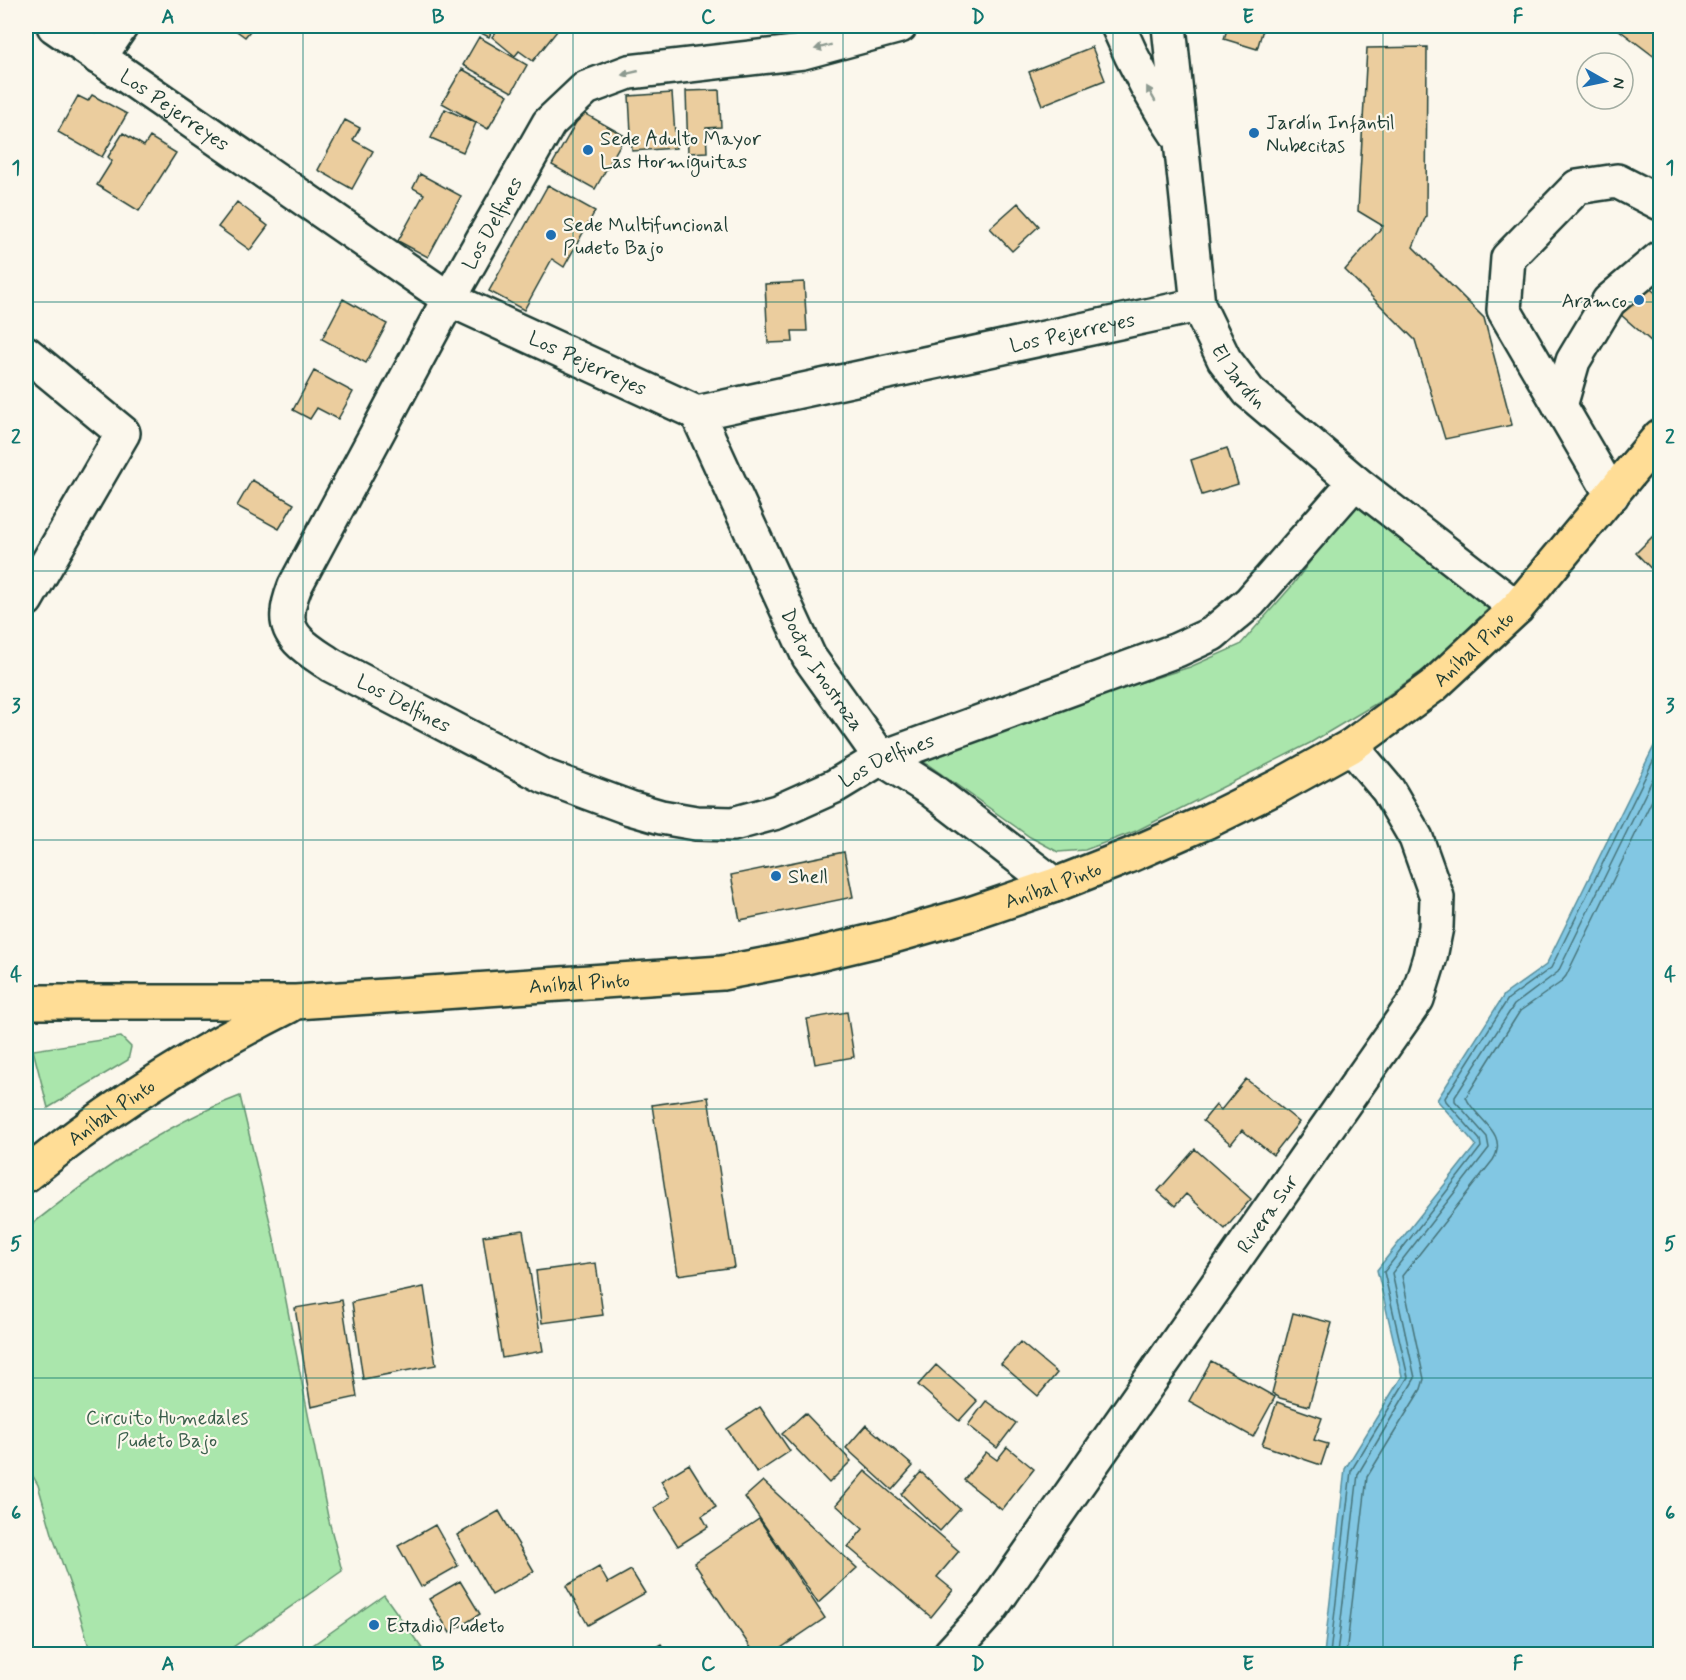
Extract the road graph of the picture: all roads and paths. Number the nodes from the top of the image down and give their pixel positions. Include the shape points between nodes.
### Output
1 (54, 26) edge
2 (121, 26) edge
3 (900, 26) edge
4 (1118, 26) edge
5 (1169, 26) edge
6 (99, 58) junction
7 (1183, 143) junction
8 (1660, 203) edge
9 (1660, 258) edge
10 (449, 299) junction
11 (1198, 305) junction
12 (26, 353) edge
13 (1560, 406) junction
14 (697, 413) junction
15 (1660, 436) edge
16 (1356, 482) junction
17 (1612, 495) junction
18 (26, 600) edge
19 (1517, 608) junction
20 (1351, 746) junction
21 (881, 758) junction
22 (1055, 885) junction
23 (26, 1002) edge
24 (296, 1002) junction
25 (26, 1175) edge
26 (950, 1654) edge

1 - 6 street, Los Pejerreyes
2 - 6 street
3 -> 10 street, Los Delfines via 803,52 629,72 586,88 549,123
7 -> 4 street via 1138,71
5 - 7 street, El Jardín
6 - 10 street, Los Pejerreyes
7 - 11 street, El Jardín
8 - 13 street via 1617,181 1577,187 1508,258 1504,310
9 - 13 street via 1608,301 1573,361
10 - 14 street, Los Pejerreyes
10 - 21 street, Los Delfines via 294,586 287,615 303,647 546,777 662,817 733,824 787,808
11 - 14 street, Los Pejerreyes
11 - 16 street, El Jardín via 1224,359 1249,392
12 - 18 street via 123,433
13 - 17 street
14 - 21 street, Doctor Inostroza via 809,657
15 - 17 main road, Aníbal Pinto
16 - 19 street, El Jardín
16 - 21 street, Los Delfines via 1250,602 1212,634
17 - 19 main road, Aníbal Pinto
19 - 20 main road, Aníbal Pinto via 1433,686
20 - 22 main road, Aníbal Pinto via 1206,822
20 - 26 street, Rivera Sur via 1388,790 1416,838 1437,897 1436,927 1417,999 989,1611
21 - 22 street, Doctor Inostroza via 930,789
22 - 24 main road, Aníbal Pinto via 890,937 722,973
23 - 24 main road, Aníbal Pinto
24 - 25 main road, Aníbal Pinto via 172,1070 73,1137

